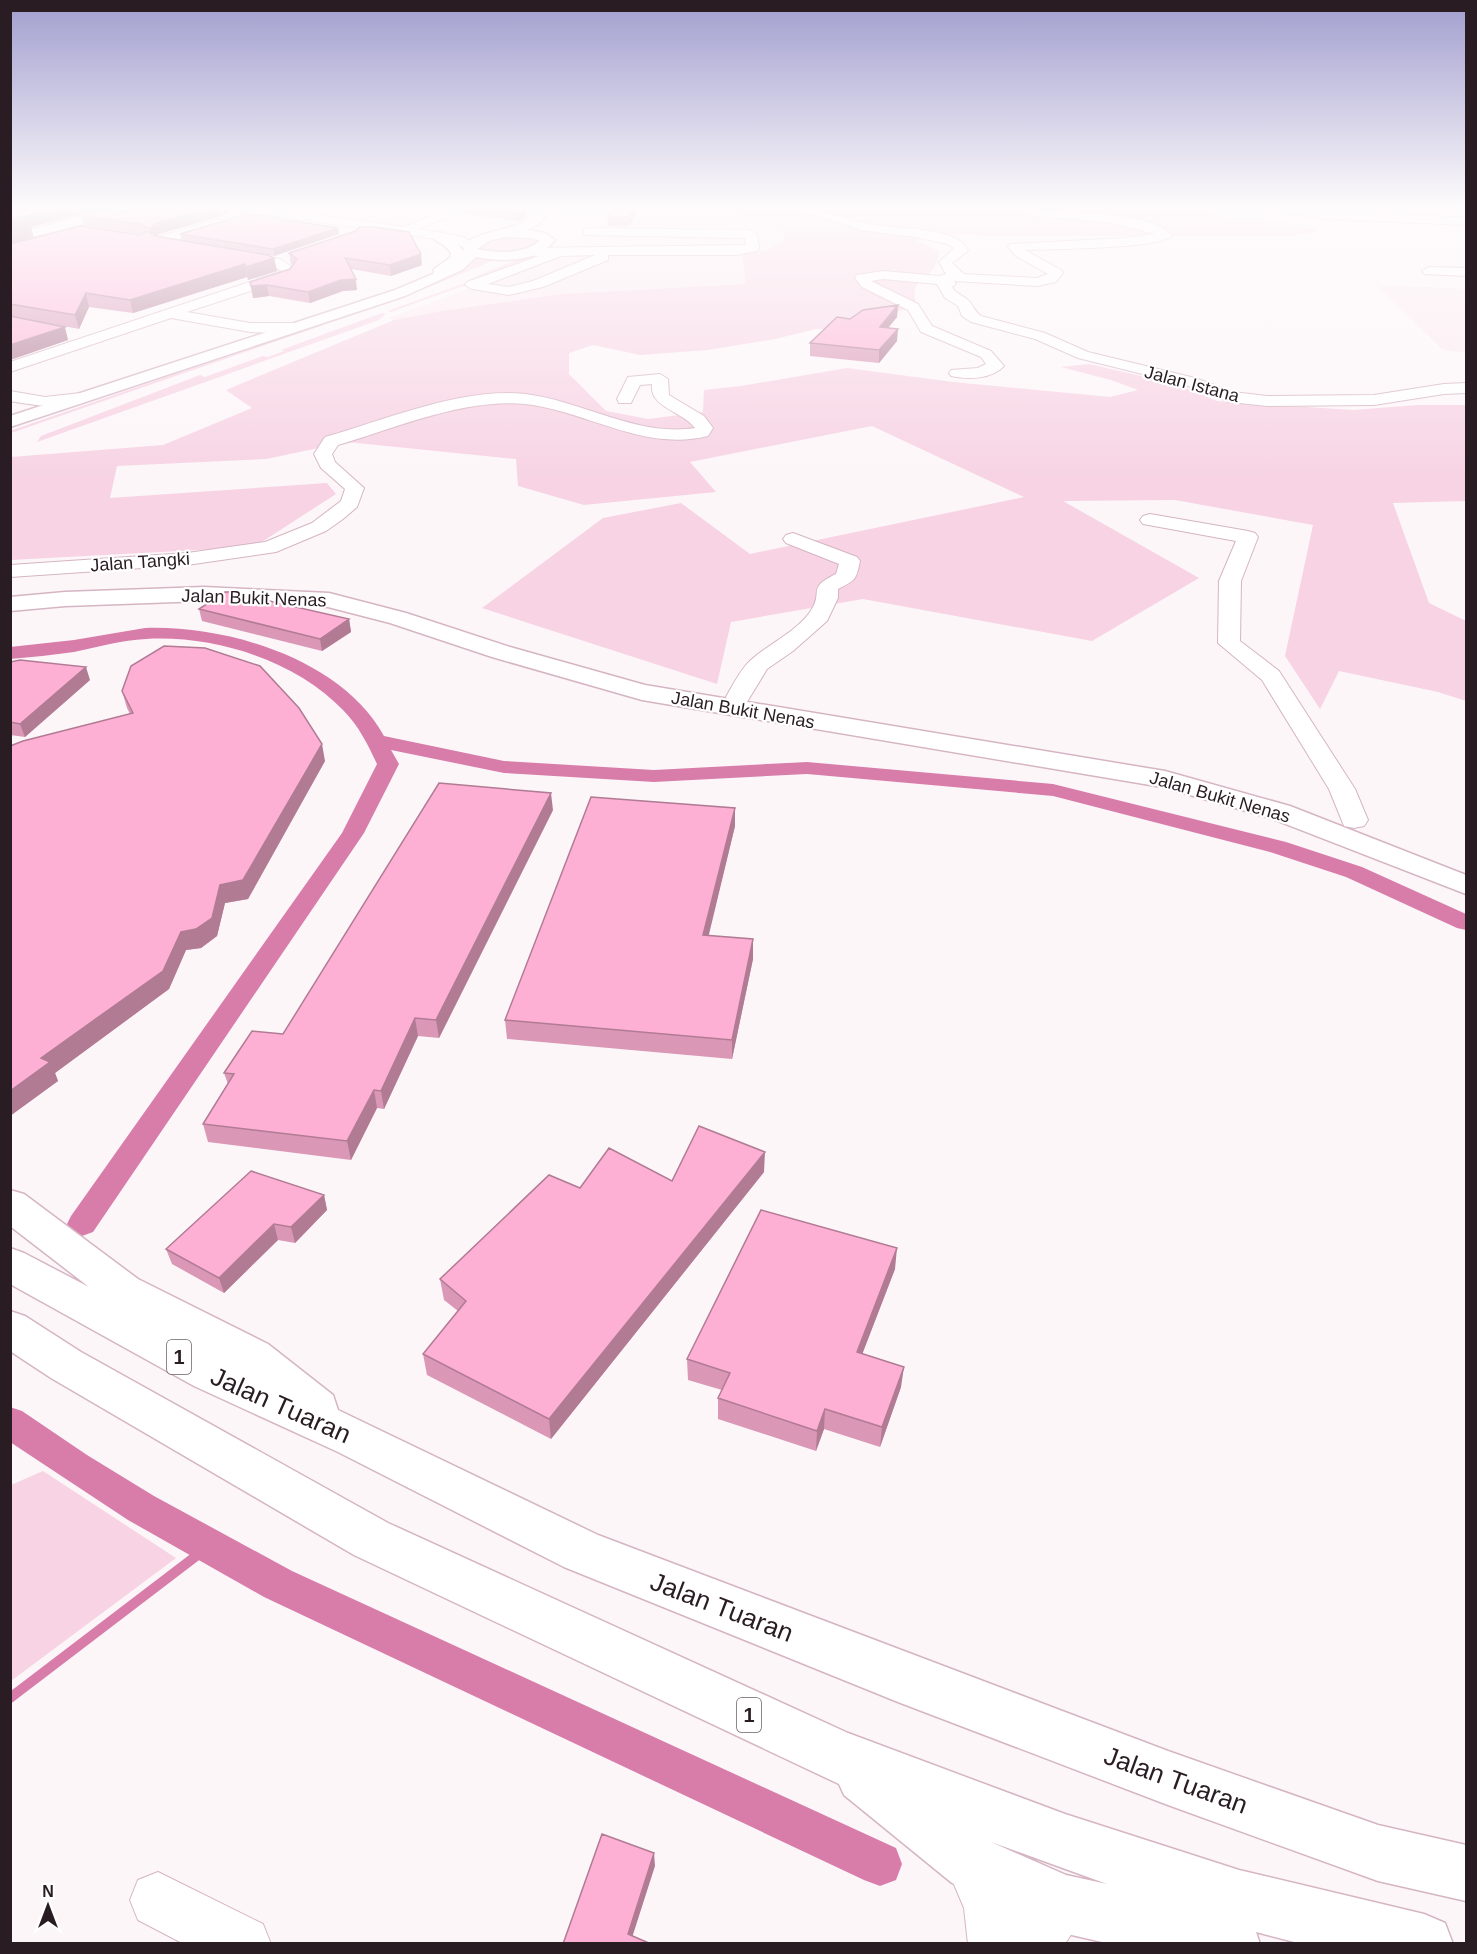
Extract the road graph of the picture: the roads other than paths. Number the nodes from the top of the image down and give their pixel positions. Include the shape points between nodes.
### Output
1 (193, 298) edge
2 (216, 298) edge
3 (381, 298) edge
4 (403, 298) edge
5 (895, 298) edge
6 (961, 298) edge
7 (169, 314) junction
8 (296, 327) junction
9 (254, 328) junction
10 (62, 332) edge
11 (80, 336) junction
12 (95, 339) junction
13 (242, 344) junction
14 (10, 367) edge
15 (957, 373) dead end
16 (1467, 388) edge
17 (81, 398) junction
18 (625, 399) dead end
19 (11, 402) edge
20 (10, 416) edge
21 (10, 422) edge
22 (10, 435) edge
23 (1150, 520) dead end
24 (793, 539) dead end
25 (15, 588) edge
26 (738, 697) junction
27 (1354, 820) junction
28 (1467, 866) edge
29 (1467, 885) edge
30 (10, 1204) edge
31 (10, 1264) edge
32 (10, 1329) edge
33 (10, 1348) edge
34 (66, 1365) junction
35 (354, 1438) junction
36 (839, 1757) junction
37 (972, 1863) junction
38 (1467, 1873) edge
39 (158, 1900) dead end
40 (1047, 1924) edge
41 (243, 1944) edge
42 (996, 1944) edge
43 (1231, 1944) edge
44 (1424, 1944) edge

1 - 11 street
2 - 7 street
3 - 8 main road
4 - 22 main road
5 - 15 street via 913,307 926,329 986,354 996,366 980,372
6 - 16 street, Jalan Istana via 970,316 976,319 1040,336 1083,355 1189,381 1230,397 1267,401 1374,400
7 - 9 street
7 - 12 street
8 - 9 street
8 - 13 main road
9 - 13 street via 263,332
10 - 11 street
11 - 12 street
12 - 14 street
13 - 17 main road
17 - 19 street
17 - 21 main road
18 - 25 street, Jalan Tangki via 634,377 660,379 659,392 663,398 704,428 702,432 682,435 661,434 523,399 494,398 453,405 331,441 323,454 327,464 355,488 350,503 318,527 269,548
19 - 20 street
23 - 27 street via 1248,537 1230,581 1229,643 1271,676 1342,789
24 - 26 street via 850,561 846,577 828,586 819,616 758,665
25 - 26 main road, Jalan Bukit Nenas via 243,579 322,586 396,604 615,672
25 - 29 main road, Jalan Bukit Nenas via 149,602 204,594 329,600 642,692 1165,779 1280,812
26 - 27 main road, Jalan Bukit Nenas via 1185,770
27 - 28 main road, Jalan Bukit Nenas
30 - 35 main road via 123,1291 253,1357
31 - 35 main road, Jalan Tuaran / 1 via 209,1373
32 - 34 main road, 1
33 - 34 main road
34 - 36 main road, 1 via 371,1539
35 - 38 main road, Jalan Tuaran / 1 via 581,1551 897,1676 1378,1853
36 - 37 main road
36 - 44 main road, 1 via 1065,1842 1228,1895
37 - 40 main road
37 - 42 street via 992,1905
39 - 41 street
40 - 43 main road via 1176,1928

